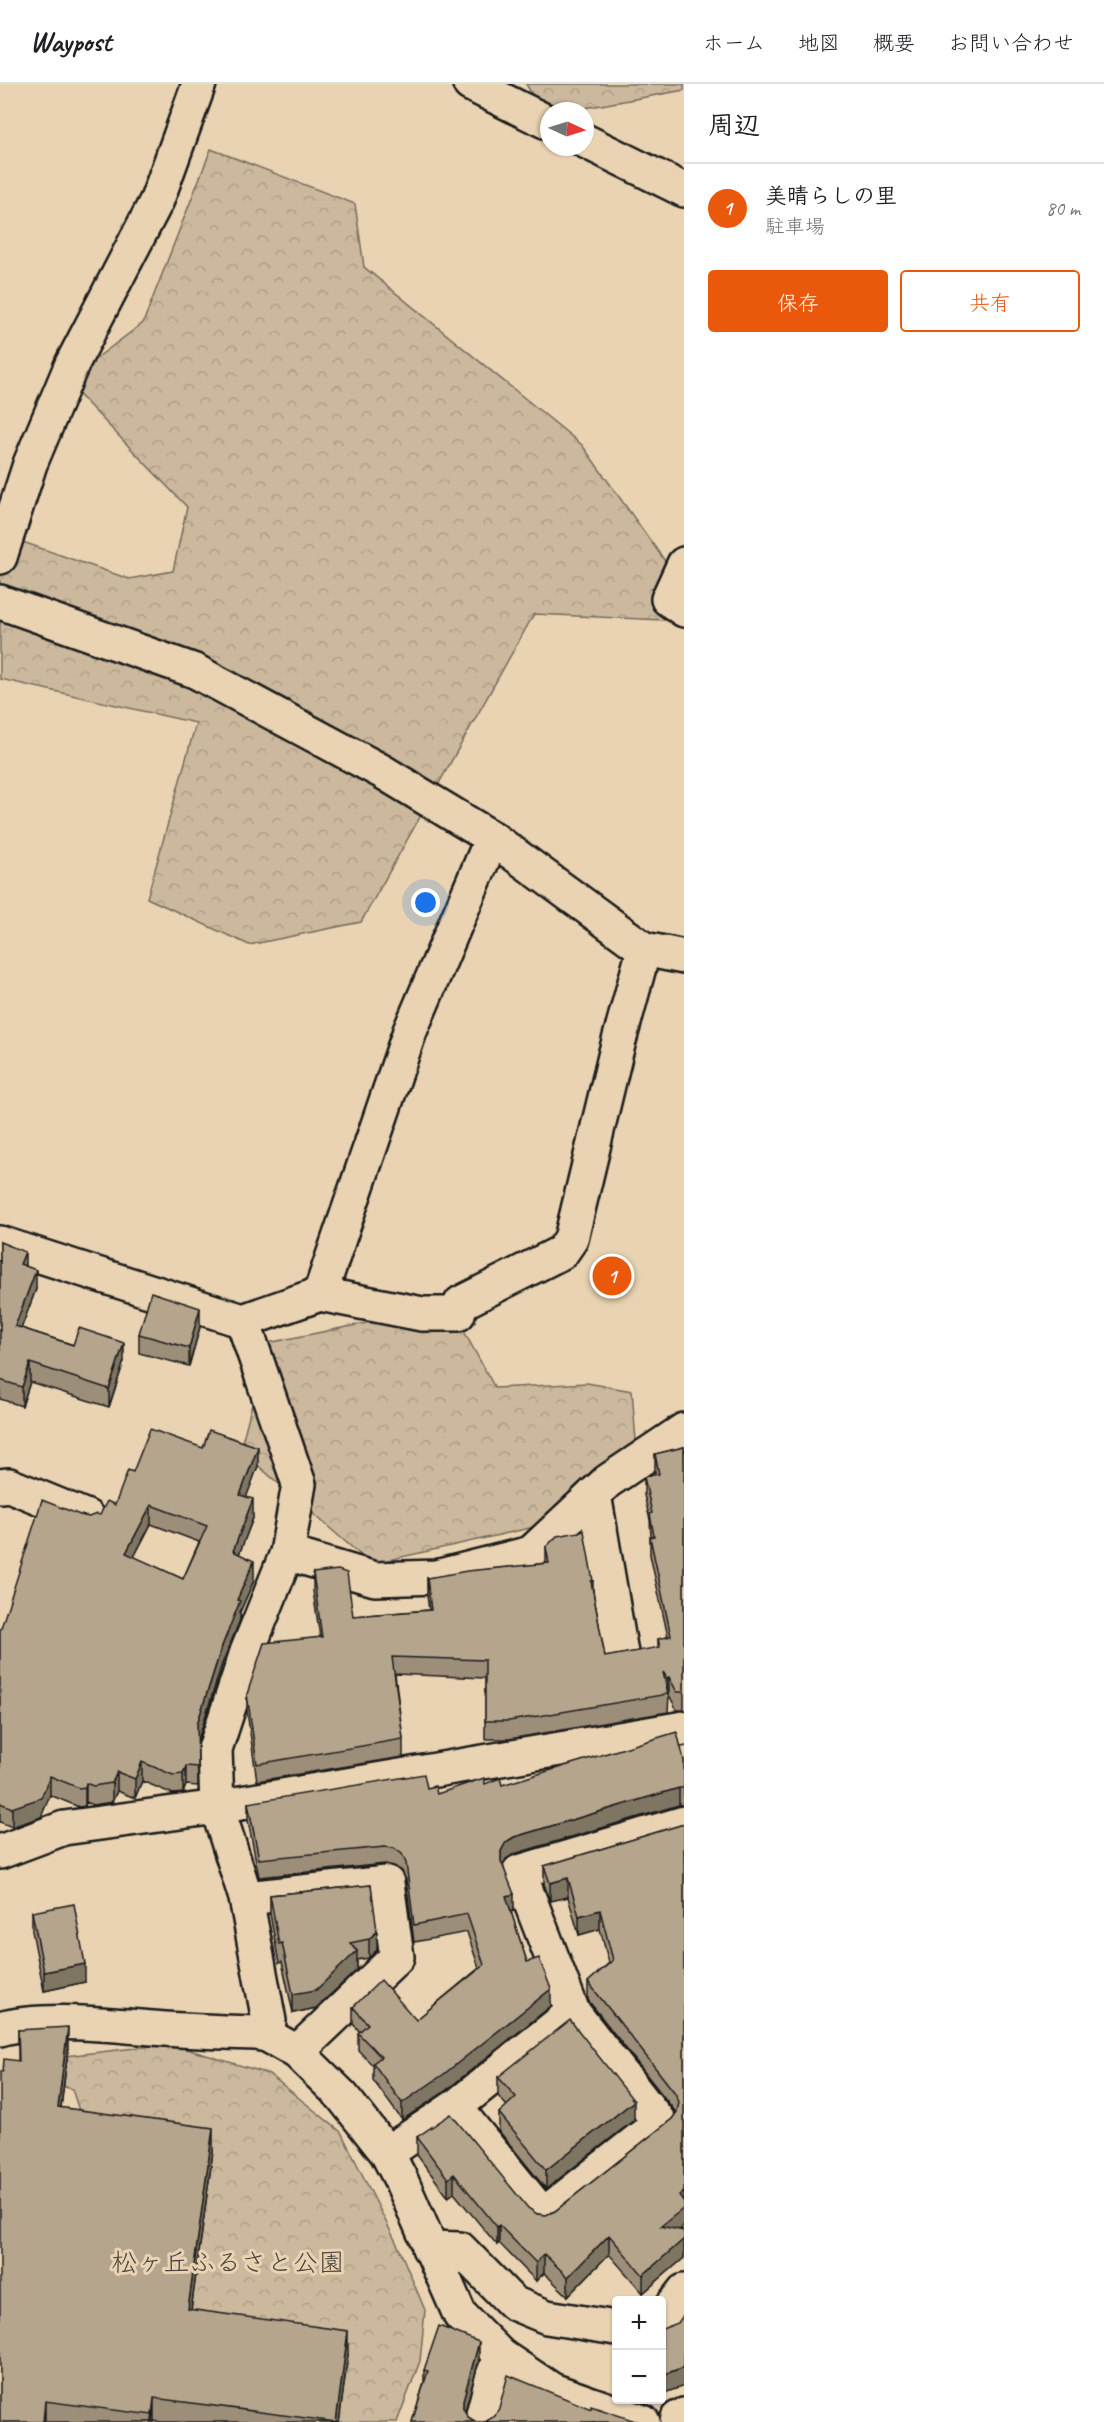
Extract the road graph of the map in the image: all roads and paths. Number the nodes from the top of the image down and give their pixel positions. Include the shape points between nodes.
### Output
1 (199, 84) edge
2 (470, 84) edge
3 (540, 119) edge
4 (594, 145) edge
5 (684, 190) edge
6 (0, 557) edge
7 (684, 564) edge
8 (0, 602) edge
9 (684, 610) edge
10 (492, 838) junction
11 (644, 949) junction
12 (684, 957) edge
13 (0, 1243) edge
14 (320, 1294) junction
15 (461, 1303) junction
16 (499, 1304) dead end
17 (243, 1321) junction
18 (684, 1430) edge
19 (3, 1494) edge
20 (594, 1494) junction
21 (87, 1517) edge
22 (287, 1553) junction
23 (621, 1653) edge
24 (684, 1728) edge
25 (217, 1807) junction
26 (684, 1823) edge
27 (0, 1852) edge
28 (246, 1898) junction
29 (573, 2012) junction
30 (0, 2029) edge
31 (267, 2035) junction
32 (297, 2052) junction
33 (455, 2107) junction
34 (387, 2153) junction
35 (429, 2248) junction
36 (684, 2291) edge
37 (666, 2314) edge
38 (612, 2327) edge
39 (501, 2356) junction
40 (572, 2411) edge
41 (684, 2415) edge
42 (481, 2422) edge
43 (642, 2422) edge
44 (677, 2422) edge

1 - 6 street via 157,200 72,364 30,464
2 - 3 street
4 - 5 street
7 - 9 street via 668,599
8 - 10 street via 195,671 383,772
10 - 11 street
10 - 14 street via 410,1031
11 - 12 street
11 - 15 street via 571,1239 562,1252
13 - 17 street
14 - 15 street via 422,1314 458,1314
14 - 17 street
15 - 16 street
17 - 22 street via 299,1484
18 - 20 street
19 - 21 street
20 - 22 street via 531,1553 436,1577 375,1579
20 - 23 street
22 - 25 street via 215,1749
24 - 25 street
25 - 27 street via 64,1828
25 - 28 street
26 - 29 street via 519,1872
28 - 31 street via 269,2020
28 - 32 street via 387,1883 397,1957
29 - 33 street
29 - 33 street via 660,2123 543,2216
30 - 31 street via 14,2025 85,2023
31 - 32 street
32 - 34 street via 342,2096
33 - 34 street
34 - 35 street
35 - 38 street via 460,2249 513,2303 547,2317
35 - 39 street via 460,2315
36 - 37 street
39 - 40 street via 552,2390
39 - 42 street
40 - 43 street
41 - 44 street

